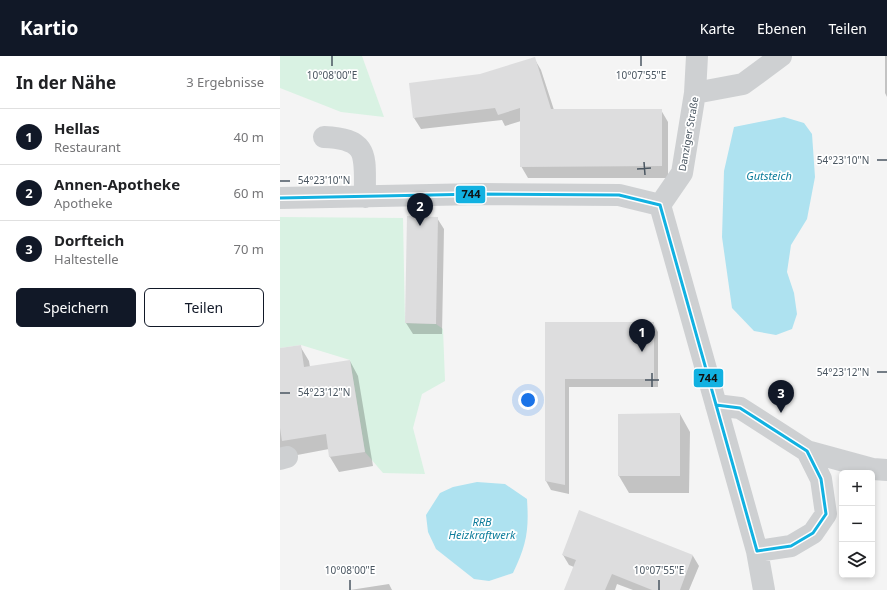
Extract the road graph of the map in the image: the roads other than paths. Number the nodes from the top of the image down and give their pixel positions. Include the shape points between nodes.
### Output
1 (697, 56) edge
2 (781, 56) edge
3 (695, 93) junction
4 (324, 137) dead end
5 (364, 197) junction
6 (280, 198) edge
7 (660, 204) junction
8 (716, 405) junction
9 (807, 451) junction
10 (887, 470) edge
11 (757, 552) junction
12 (764, 590) edge

1 - 3 street, Danziger Straße
2 - 3 street via 743,84
3 - 7 street, Danziger Straße via 682,173
4 - 5 street via 342,138 359,146 364,156
5 - 6 street
5 - 7 street via 619,194
7 - 8 street
8 - 9 street via 740,408
8 - 11 street
9 - 10 street via 873,469
9 - 11 street via 821,479 826,514 813,533 791,546
11 - 12 street

